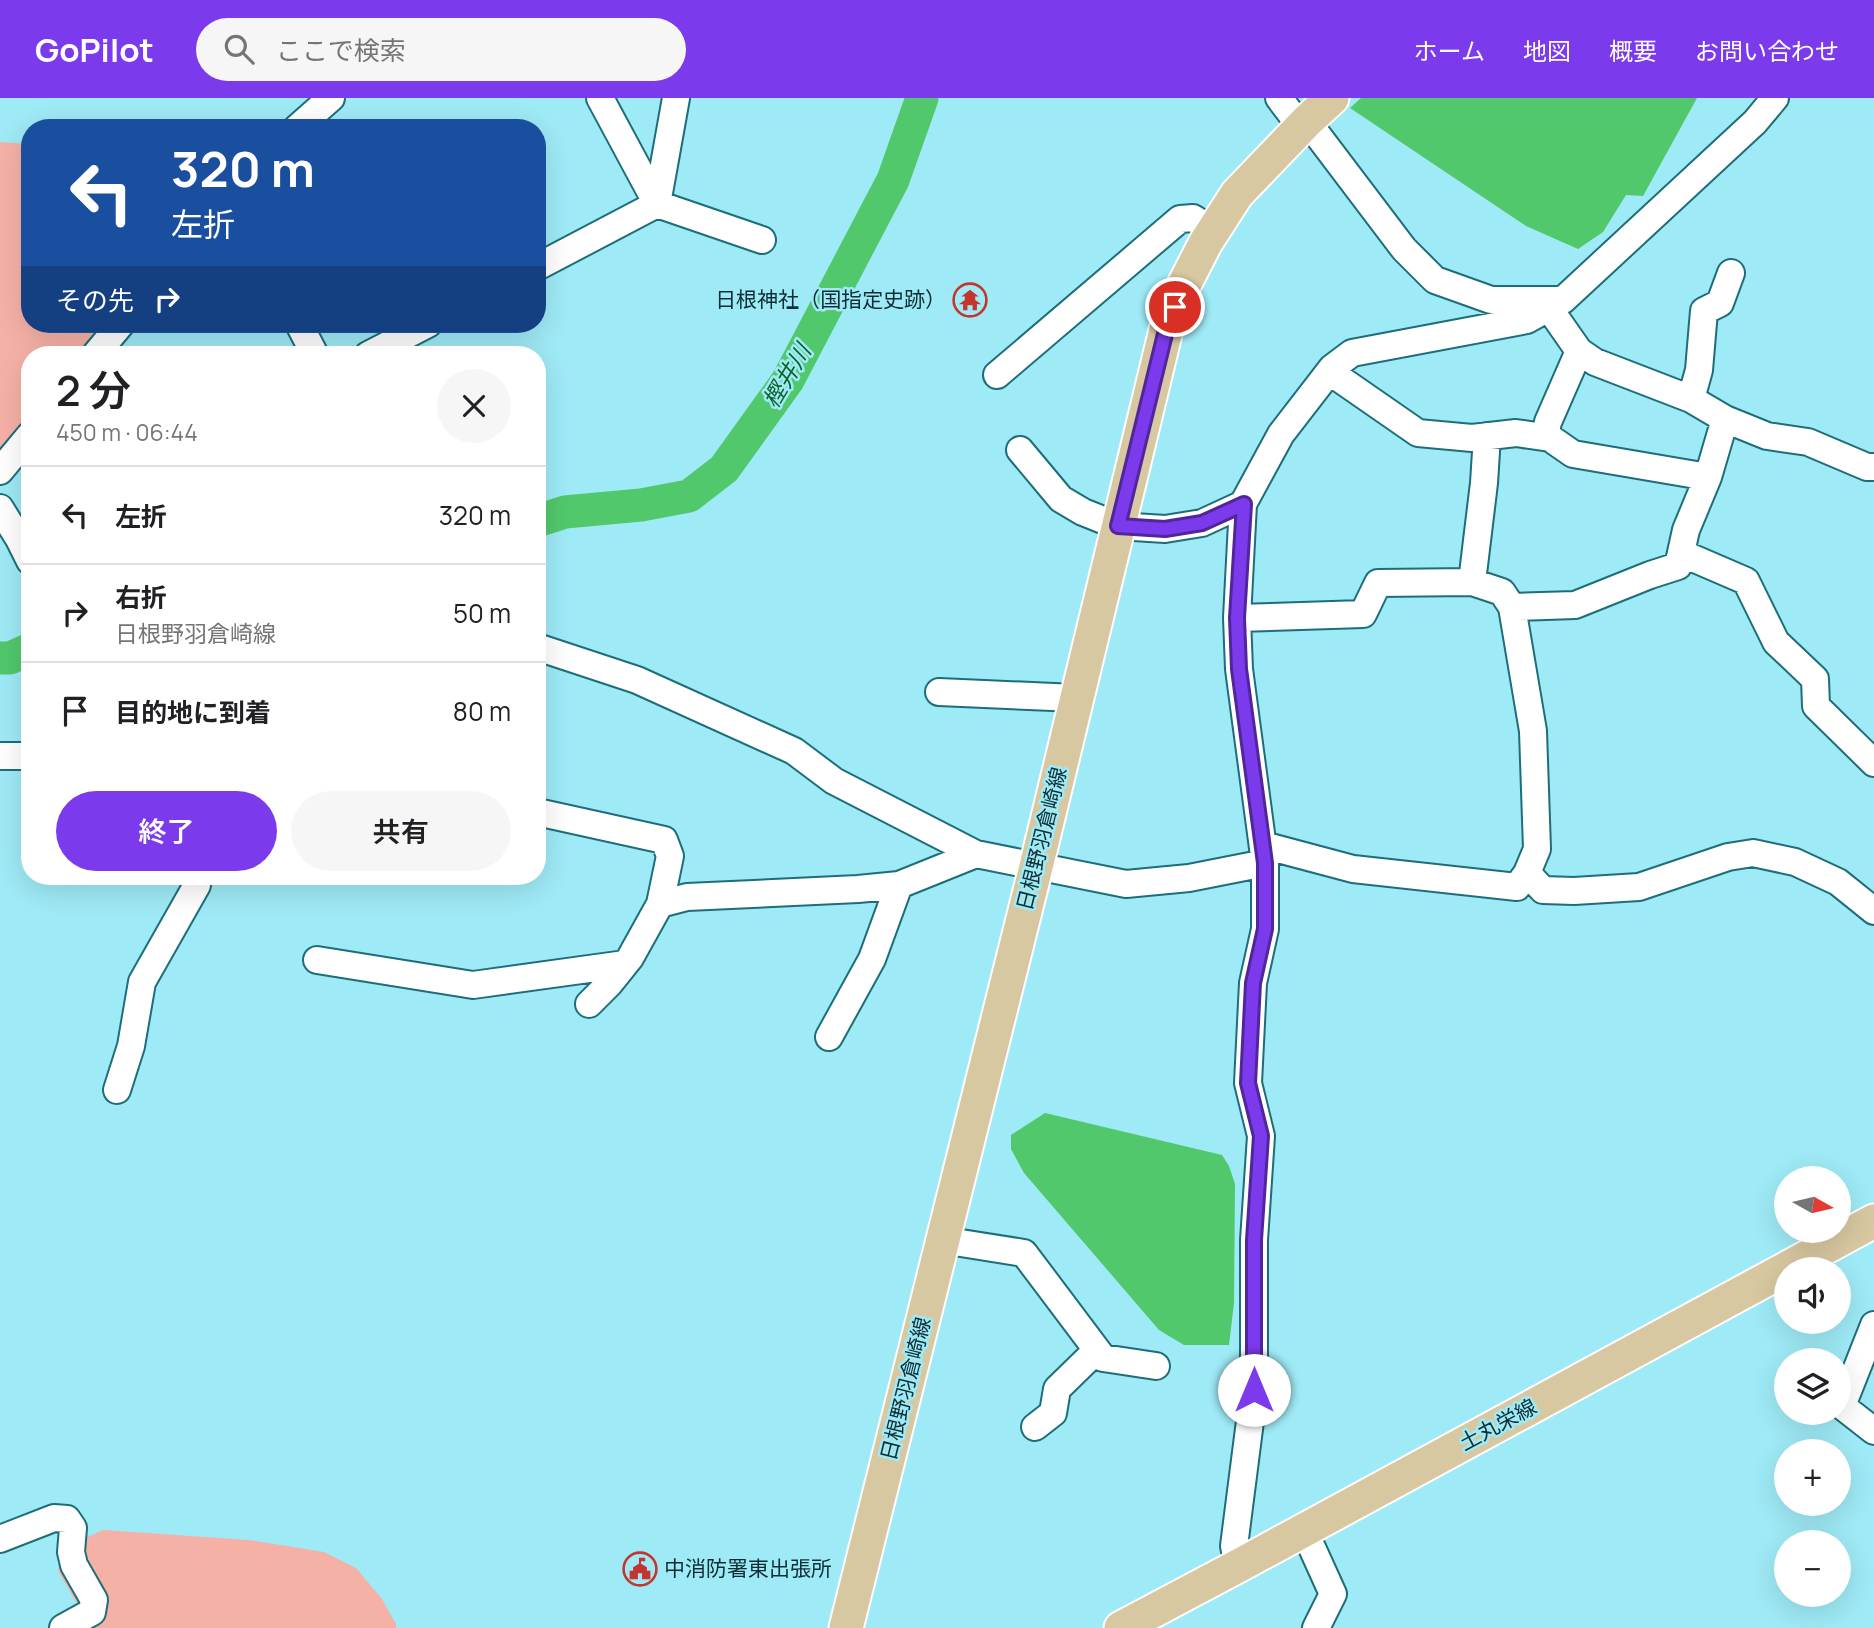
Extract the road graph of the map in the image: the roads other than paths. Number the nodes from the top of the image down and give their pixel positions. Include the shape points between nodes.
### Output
1 (331, 98) edge
2 (600, 98) edge
3 (677, 98) edge
4 (1279, 98) edge
5 (1332, 98) edge
6 (1775, 98) edge
7 (307, 119) edge
8 (1304, 124) junction
9 (657, 204) junction
10 (1214, 231) junction
11 (762, 240) dead end
12 (546, 262) edge
13 (1731, 273) dead end
14 (1556, 304) junction
15 (411, 333) edge
16 (386, 346) edge
17 (1580, 351) junction
18 (1330, 372) junction
19 (997, 375) dead end
20 (1691, 399) junction
21 (1725, 419) junction
22 (1487, 436) junction
23 (1545, 437) junction
24 (21, 446) edge
25 (1020, 450) dead end
26 (1874, 467) edge
27 (0, 471) edge
28 (1708, 477) junction
29 (1244, 504) junction
30 (0, 508) edge
31 (1118, 526) junction
32 (21, 537) edge
33 (1681, 553) junction
34 (1472, 582) junction
35 (1512, 607) junction
36 (1237, 618) junction
37 (546, 650) edge
38 (939, 692) dead end
39 (1076, 698) junction
40 (0, 756) edge
41 (21, 756) edge
42 (1874, 763) edge
43 (546, 814) edge
44 (976, 854) junction
45 (1264, 854) junction
46 (1035, 867) junction
47 (1527, 873) junction
48 (197, 885) edge
49 (899, 885) junction
50 (660, 904) junction
51 (1874, 911) edge
52 (317, 960) dead end
53 (625, 964) junction
54 (589, 1004) dead end
55 (829, 1037) dead end
56 (117, 1090) dead end
57 (1874, 1221) edge
58 (942, 1240) junction
59 (1874, 1325) edge
60 (1097, 1350) junction
61 (1156, 1366) dead end
62 (1035, 1427) dead end
63 (1874, 1431) edge
64 (1304, 1530) junction
65 (0, 1539) edge
66 (1238, 1566) junction
67 (63, 1628) edge
68 (846, 1628) edge
69 (1121, 1628) edge
70 (1316, 1628) edge

1 - 7 street
2 - 9 street
3 - 9 street
4 - 8 street
5 - 8 main road, 日根野羽倉崎線
6 - 14 street via 1755,122
8 - 10 main road, 日根野羽倉崎線 via 1237,194
8 - 14 street via 1404,249 1435,280 1491,300
9 - 11 street
9 - 12 street
10 - 19 street via 1193,218 1180,219
10 - 31 main road, 日根野羽倉崎線 via 1166,330
13 - 20 street via 1720,303 1704,311 1699,369
14 - 17 street
14 - 18 street via 1527,320 1352,354
15 - 16 street
17 - 20 street via 1595,362
17 - 23 street
18 - 22 street via 1418,433
18 - 29 street via 1281,434
20 - 21 street
21 - 26 street via 1766,436 1808,442
21 - 28 street
22 - 23 street
22 - 34 street
23 - 28 street via 1573,454
24 - 27 street
25 - 31 street via 1061,499
28 - 33 street
29 - 31 street via 1202,523 1165,529
29 - 36 street
30 - 32 street
31 - 39 main road, 日根野羽倉崎線
33 - 35 street via 1678,566 1576,605
33 - 42 street via 1746,581 1776,642 1815,680 1816,706
34 - 35 street via 1502,592
34 - 36 street via 1378,583 1363,614
35 - 47 street via 1533,731 1537,849
36 - 45 street via 1239,669
37 - 44 street via 637,680 794,751 834,781
38 - 39 street
39 - 46 main road, 日根野羽倉崎線
40 - 41 street
43 - 50 street via 664,839 670,856
44 - 46 street
44 - 49 street
45 - 46 street via 1189,878 1126,884
45 - 47 street via 1503,886 1517,887
45 - 66 street via 1265,929 1253,983 1248,1083 1261,1136 1254,1240 1254,1390 1234,1546
46 - 58 main road, 日根野羽倉崎線
47 - 51 street via 1543,890 1639,887 1753,853 1795,862 1838,882
48 - 56 street via 142,982 131,1046
49 - 50 street via 687,897
49 - 55 street via 872,959
50 - 53 street
52 - 53 street via 473,985
53 - 54 street
57 - 64 main road, 土丸栄線
58 - 60 street via 1024,1253
58 - 68 main road, 日根野羽倉崎線
59 - 63 street via 1842,1406
60 - 61 street via 1103,1358
60 - 62 street via 1057,1389 1053,1413
64 - 66 main road, 土丸栄線
64 - 70 street via 1333,1594
65 - 67 street via 54,1518 67,1519 73,1528 74,1565 94,1600 92,1612
66 - 69 main road, 土丸栄線

